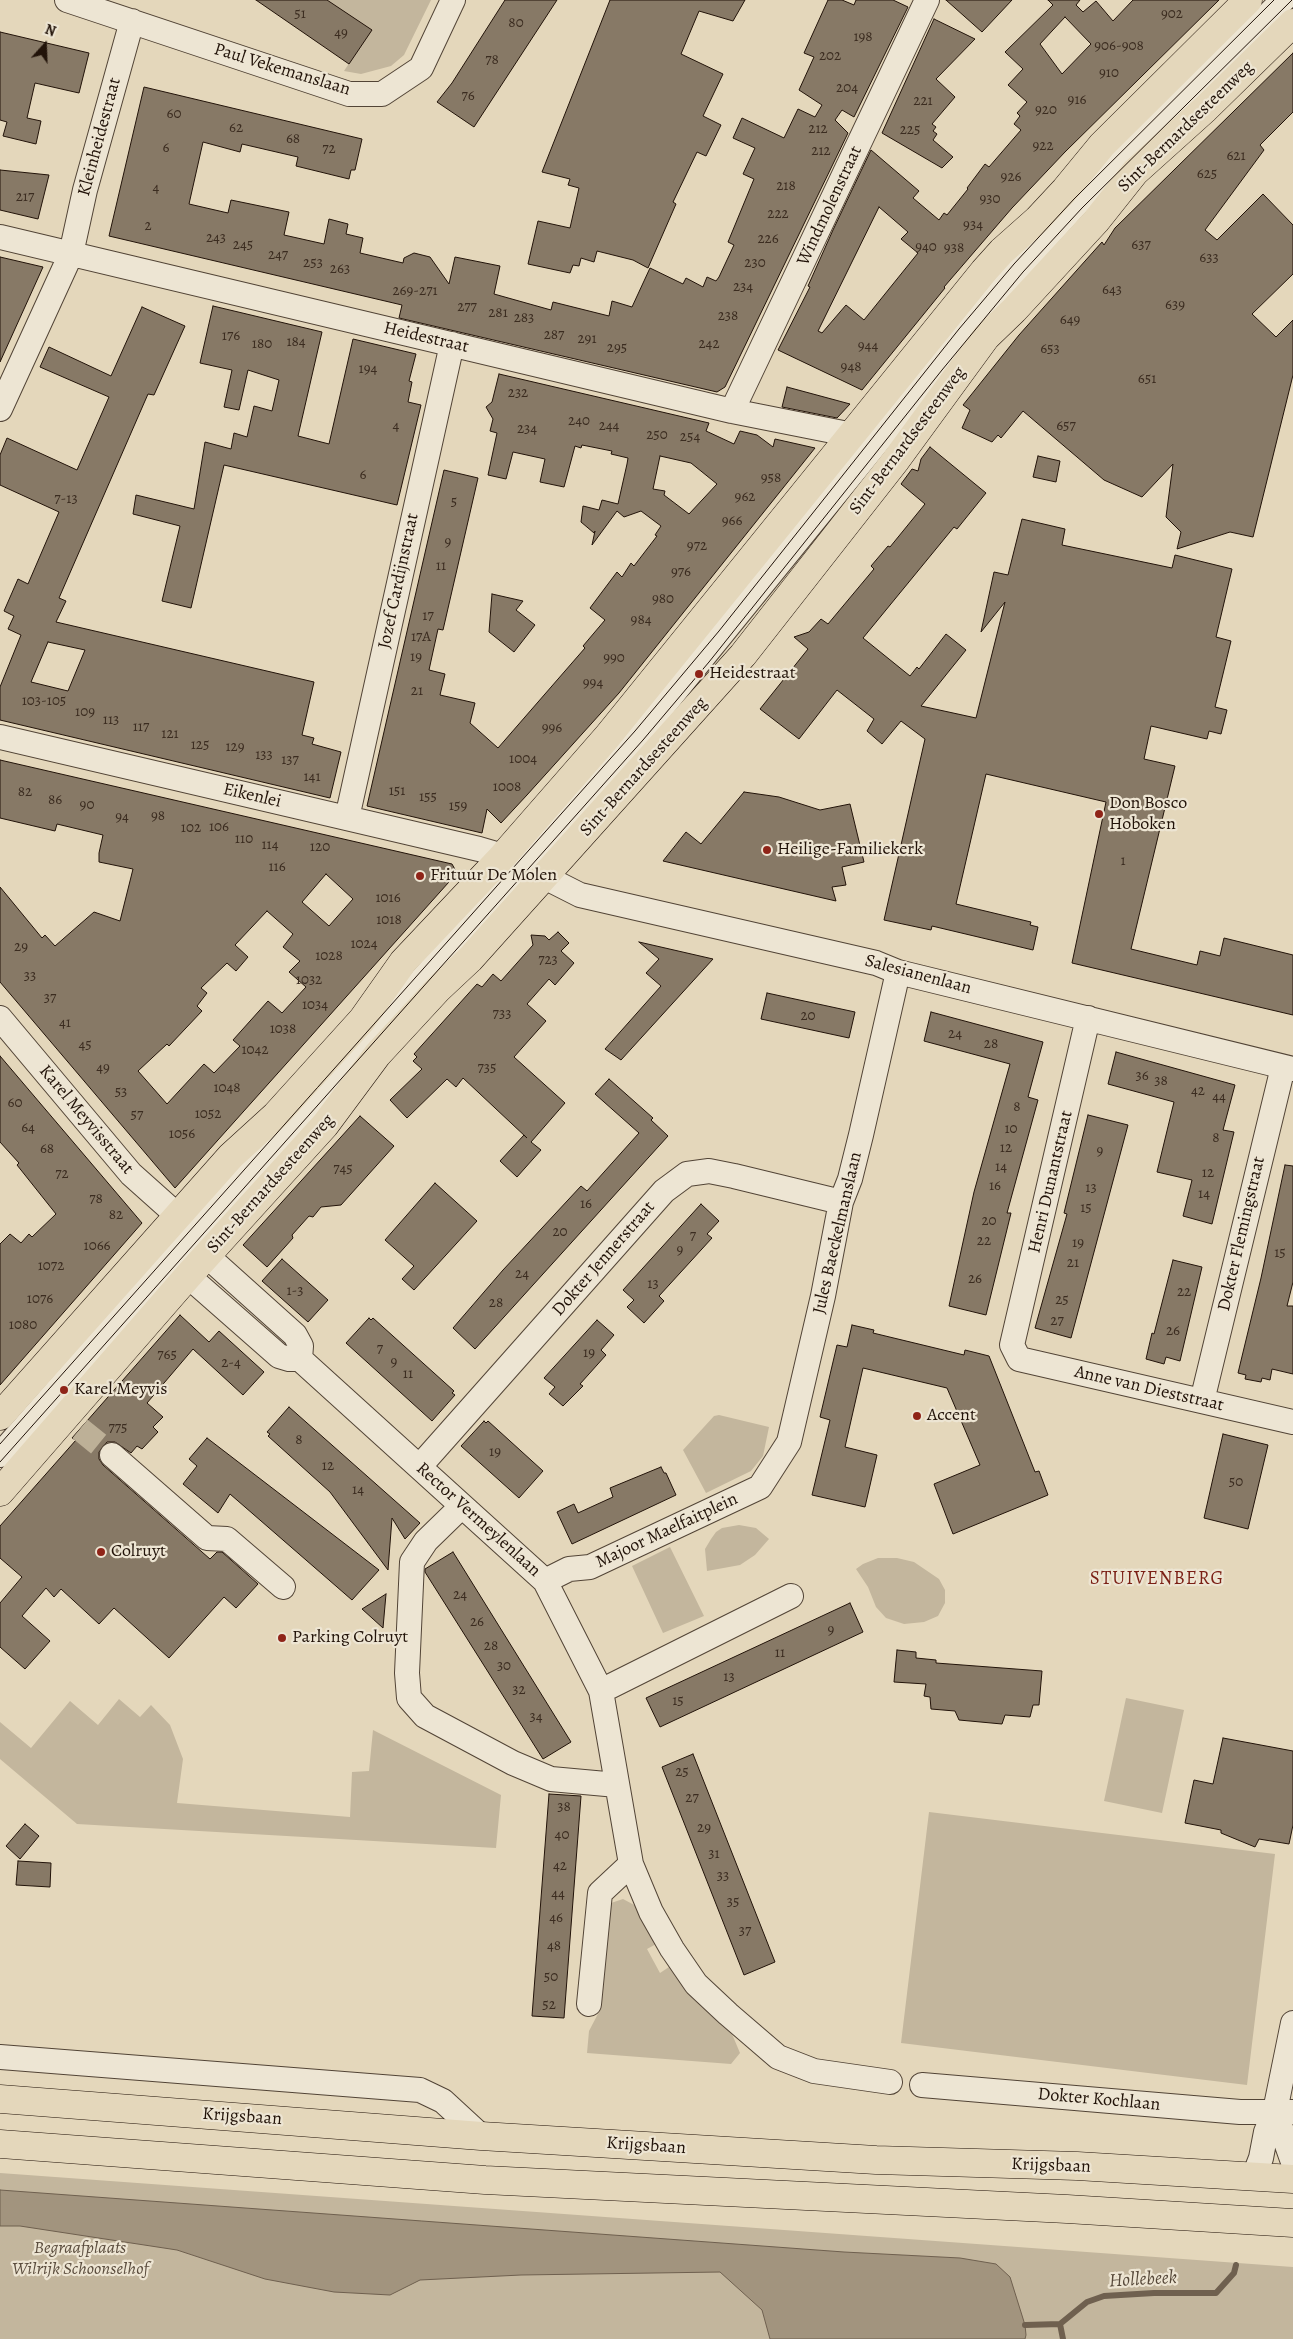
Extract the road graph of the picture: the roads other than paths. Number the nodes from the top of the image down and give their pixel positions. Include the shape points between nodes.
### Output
1 (68, 0) edge
2 (453, 0) edge
3 (927, 0) edge
4 (1248, 0) edge
5 (1283, 0) edge
6 (132, 21) junction
7 (1293, 23) edge
8 (0, 238) edge
9 (71, 254) junction
10 (452, 344) junction
11 (0, 409) edge
12 (732, 411) junction
13 (852, 436) junction
14 (0, 738) edge
15 (347, 818) junction
16 (523, 867) junction
17 (898, 972) junction
18 (0, 1018) edge
19 (1088, 1018) junction
20 (1288, 1068) edge
21 (842, 1201) junction
22 (178, 1216) junction
23 (206, 1256) junction
24 (188, 1276) junction
25 (248, 1293) junction
26 (231, 1314) junction
27 (1012, 1345) joint
28 (300, 1359) junction
29 (1202, 1401) junction
30 (0, 1416) edge
31 (1293, 1422) edge
32 (0, 1455) edge
33 (112, 1455) tunnel mouth
34 (420, 1466) junction
35 (760, 1487) joint
36 (0, 1492) edge
37 (462, 1506) junction
38 (545, 1581) junction
39 (283, 1587) dead end
40 (791, 1596) dead end
41 (601, 1691) junction
42 (617, 1785) junction
43 (631, 1864) junction
44 (589, 2004) dead end
45 (1293, 2023) edge
46 (0, 2057) edge
47 (890, 2082) dead end
48 (922, 2086) dead end
49 (0, 2099) edge
50 (1284, 2112) edge
51 (481, 2136) junction
52 (0, 2144) edge
53 (1293, 2162) edge
54 (1254, 2176) junction
55 (1293, 2179) edge
56 (1293, 2224) edge

1 - 6 street, Paul Vekemanslaan
2 - 6 street, Paul Vekemanslaan via 421,68 382,94 348,94
3 - 12 street, Windmolenstraat
4 - 13 main road, Sint-Bernardsesteenweg via 1102,145 1038,219 1002,251
5 - 16 street via 1077,204 1018,269 705,658
6 - 9 street, Kleinheidestraat via 85,190
7 - 16 main road, Sint-Bernardsesteenweg via 1205,110 1135,172 1096,221 991,332 950,383 896,460 743,655
8 - 9 street, Heidestraat
9 - 10 street, Heidestraat
9 - 11 street, Kleinheidestraat
10 - 12 street, Heidestraat
10 - 15 street, Jozef Cardijnstraat
12 - 13 street, Heidestraat
13 - 16 main road, Sint-Bernardsesteenweg via 607,737
14 - 15 street, Eikenlei
15 - 16 street, Eikenlei
16 - 17 street, Salesianenlaan via 580,894 876,963
16 - 22 main road, Sint-Bernardsesteenweg via 404,962 374,1005 282,1108 231,1156
16 - 23 main road, Sint-Bernardsesteenweg via 470,959 377,1055 325,1125
16 - 32 street
17 - 19 street, Salesianenlaan
17 - 21 street, Jules Baeckelmanslaan via 861,1135
18 - 22 street, Karel Meyvisstraat via 132,1174
19 - 20 street, Salesianenlaan
19 - 27 street, Henri Dunantstraat
20 - 29 street, Dokter Flemingstraat
21 - 34 street, Dokter Jennerstraat via 709,1171 687,1174 664,1190
21 - 35 street, Jules Baeckelmanslaan via 789,1442
22 - 30 main road, Sint-Bernardsesteenweg
23 - 24 main road, Sint-Bernardsesteenweg
23 - 25 street
24 - 26 street, Rector Vermeylenlaan
24 - 36 main road, Sint-Bernardsesteenweg via 73,1423
25 - 26 street
25 - 28 street via 296,1335 301,1346
26 - 28 street, Rector Vermeylenlaan via 280,1356
27 - 29 street, Anne van Dieststraat via 1019,1359
28 - 34 street, Rector Vermeylenlaan
29 - 31 street, Anne van Dieststraat
33 - 39 street via 207,1538 227,1539
34 - 37 street, Rector Vermeylenlaan
35 - 38 street, Majoor Maelfaitplein via 590,1568 569,1569
37 - 38 street, Rector Vermeylenlaan
37 - 42 street via 426,1541 412,1562 407,1673 409,1698 425,1716 513,1763 551,1779
38 - 41 street, Rector Vermeylenlaan
40 - 41 street
41 - 42 street, Rector Vermeylenlaan
42 - 43 street, Rector Vermeylenlaan
43 - 44 street via 600,1893
43 - 47 street, Rector Vermeylenlaan via 651,1912 696,1984 756,2039 778,2057 814,2071
45 - 50 street
46 - 51 street via 420,2090 443,2101
48 - 50 street, Dokter Kochlaan via 1240,2112
49 - 51 main road, Krijgsbaan
50 - 53 street
50 - 54 street via 1266,2132 1262,2158
51 - 54 main road, Krijgsbaan via 876,2160 1077,2166
52 - 56 main road via 485,2180 1066,2209
54 - 55 main road, Krijgsbaan

